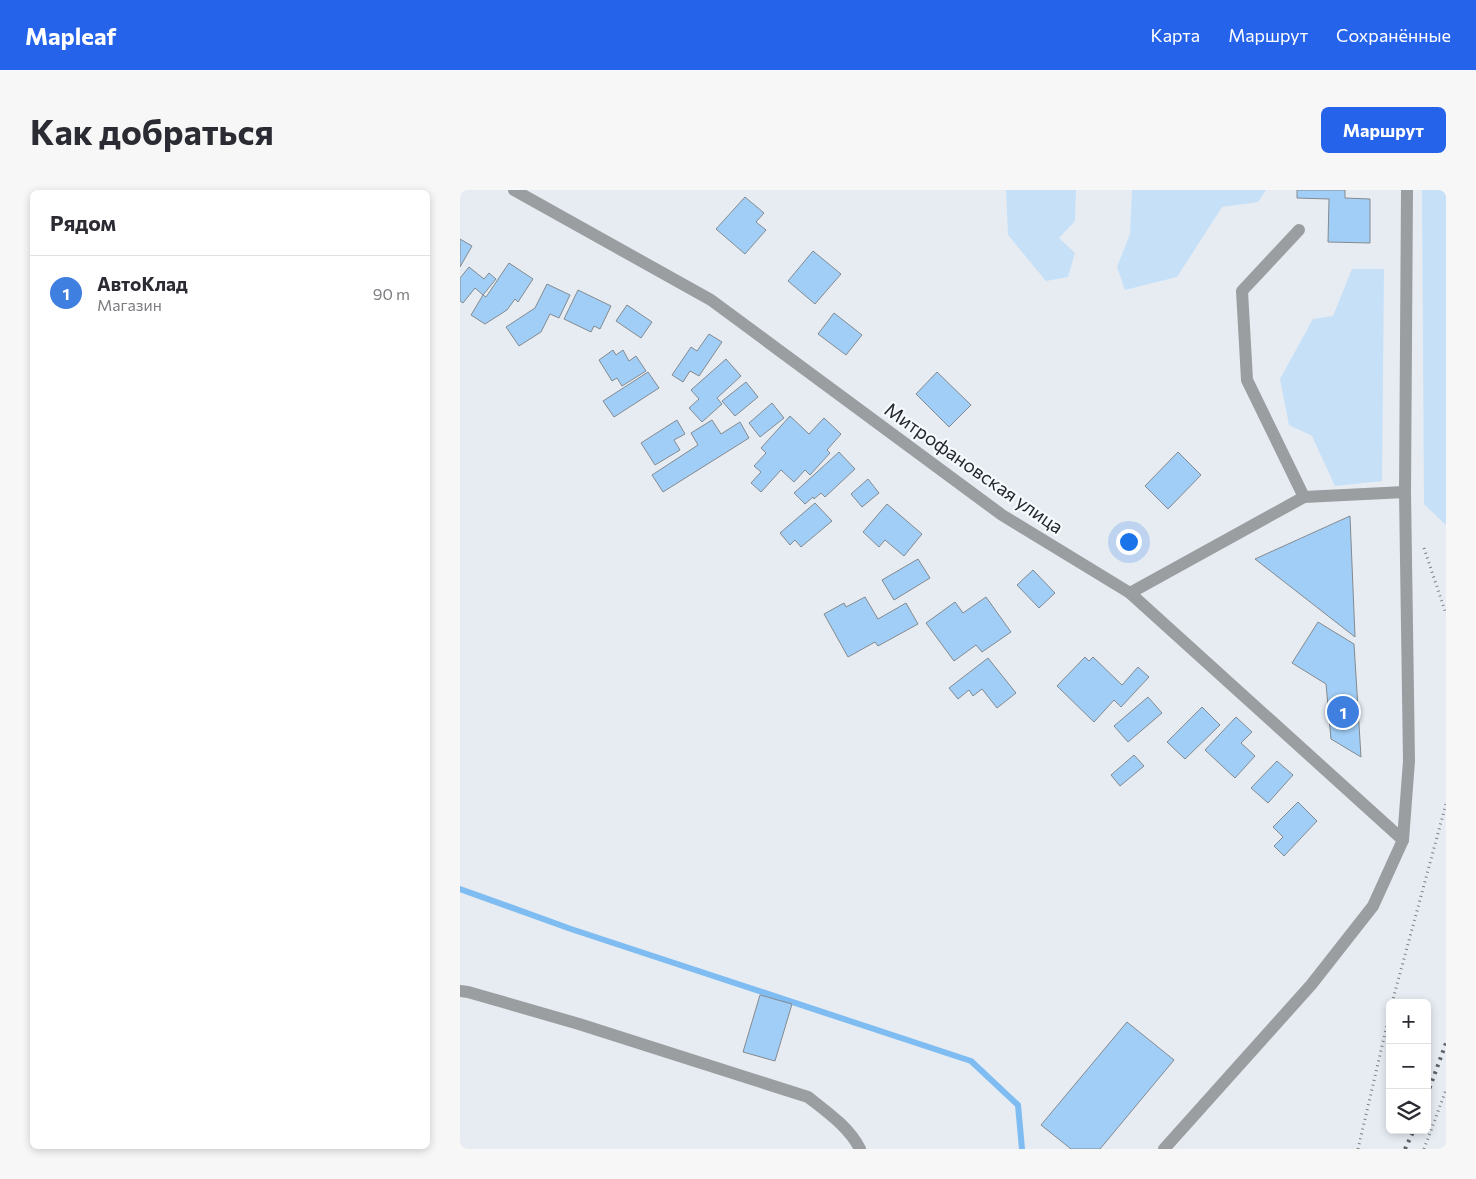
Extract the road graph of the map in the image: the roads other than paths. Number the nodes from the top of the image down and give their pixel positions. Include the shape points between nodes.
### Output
1 (514, 190) edge
2 (1407, 190) edge
3 (1299, 230) dead end
4 (1405, 492) junction
5 (1304, 497) junction
6 (1130, 593) junction
7 (1403, 840) junction
8 (460, 990) edge
9 (860, 1149) edge
10 (1164, 1149) edge

1 - 6 street, Митрофановская улица via 711,300 1002,515
2 - 4 street
3 - 5 street via 1242,291 1246,380
4 - 5 street
4 - 7 street via 1409,761
5 - 6 street
6 - 7 street, Митрофановская улица
7 - 10 street via 1373,906 1311,985
8 - 9 street via 808,1097 836,1118

